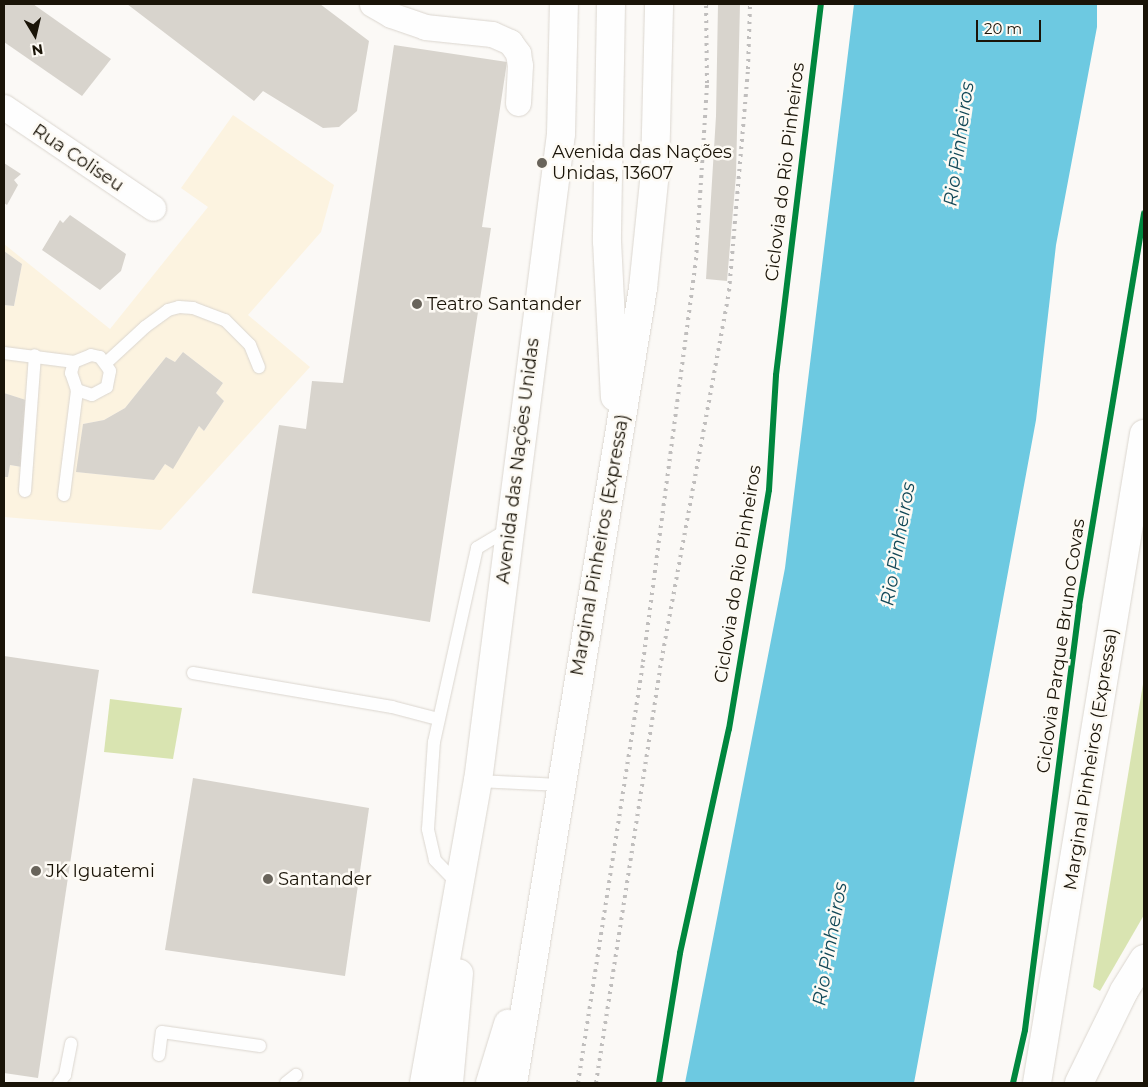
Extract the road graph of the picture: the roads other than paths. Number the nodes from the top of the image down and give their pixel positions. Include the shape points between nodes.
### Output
1 (372, 4) edge
2 (564, 4) edge
3 (610, 4) edge
4 (658, 4) edge
5 (518, 103) dead end
6 (4, 107) edge
7 (152, 208) dead end
8 (4, 353) edge
9 (35, 355) junction
10 (74, 362) junction
11 (106, 363) junction
12 (259, 367) dead end
13 (77, 390) junction
14 (1144, 434) edge
15 (618, 438) junction
16 (25, 491) dead end
17 (64, 495) dead end
18 (510, 528) junction
19 (193, 673) dead end
20 (438, 719) junction
21 (478, 781) junction
22 (560, 785) junction
23 (460, 887) junction
24 (541, 907) junction
25 (1144, 959) edge
26 (433, 1040) junction
27 (71, 1044) dead end
28 (260, 1046) dead end
29 (159, 1055) dead end
30 (59, 1083) edge
31 (414, 1083) edge
32 (424, 1083) edge
33 (449, 1083) edge
34 (490, 1083) edge
35 (513, 1083) edge
36 (1037, 1083) edge
37 (1079, 1083) edge

1 - 5 street via 391,15 425,27 492,34 510,42 518,52 520,65
2 - 18 highway, Avenida das Nações Unidas via 561,134
3 - 15 highway via 607,240
4 - 15 highway, Marginal Pinheiros (Expressa) via 655,172 643,288
6 - 7 street, Rua Coliseu
8 - 9 lane
9 - 10 lane
9 - 16 lane
10 - 11 lane via 91,355
10 - 13 lane via 71,373
11 - 12 lane via 144,326 168,310 179,307 193,308 225,320 250,345
11 - 13 lane via 110,379 101,393 84,394
13 - 17 lane
14 - 36 highway, Marginal Pinheiros (Expressa)
15 - 22 highway, Marginal Pinheiros (Expressa)
18 - 20 lane via 477,548
18 - 21 highway, Avenida das Nações Unidas
19 - 20 lane via 392,707
20 - 23 lane via 428,829 435,860
21 - 22 lane
21 - 23 highway, Avenida das Nações Unidas
22 - 24 highway, Marginal Pinheiros (Expressa)
23 - 26 highway, Avenida das Nações Unidas
23 - 33 highway, Avenida das Nações Unidas via 458,1015
24 - 34 highway
24 - 35 highway, Marginal Pinheiros (Expressa)
25 - 37 highway via 1124,991
26 - 31 highway
26 - 32 highway, Avenida das Nações Unidas
27 - 30 lane via 65,1075
28 - 29 lane via 162,1032

